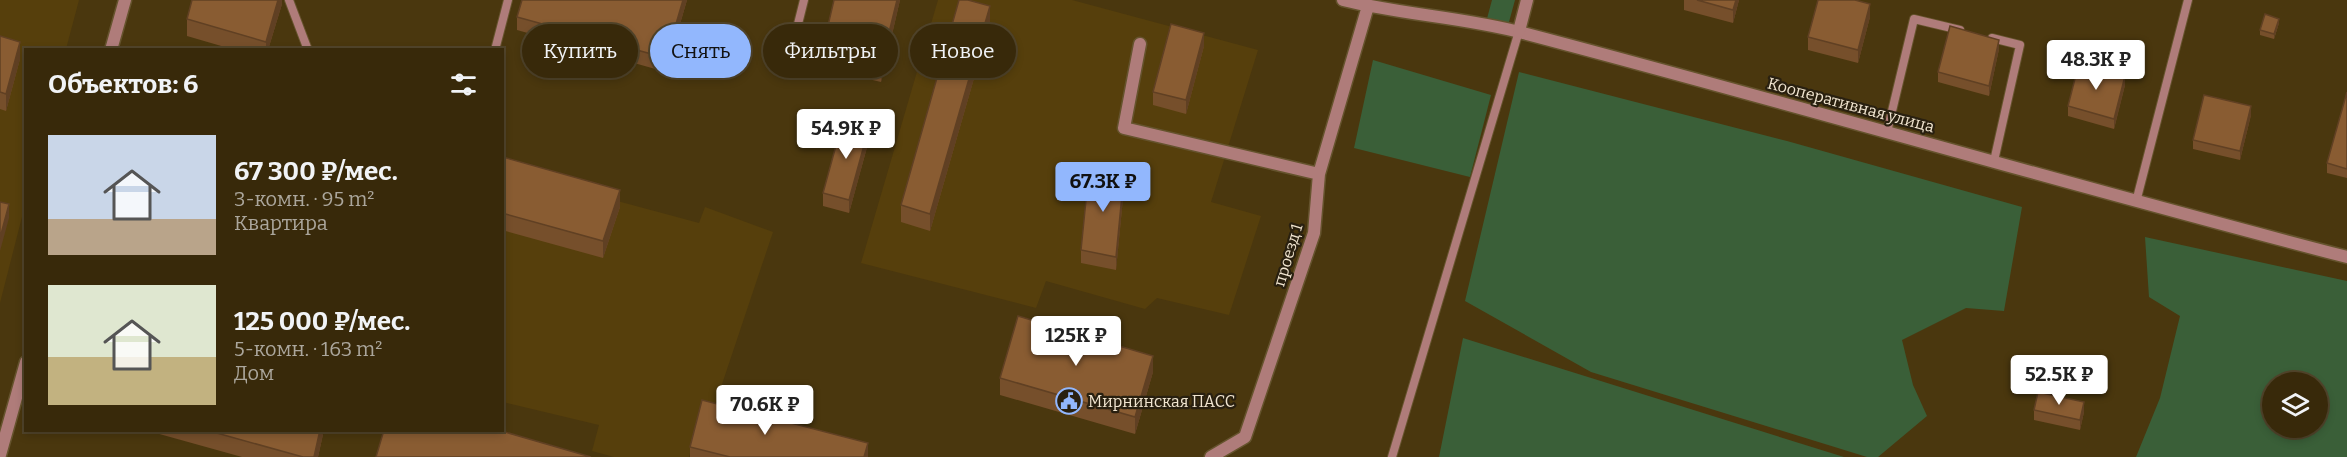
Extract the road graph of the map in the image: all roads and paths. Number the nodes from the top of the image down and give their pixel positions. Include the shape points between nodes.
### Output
1 (125, 0) edge
2 (289, 0) edge
3 (508, 0) edge
4 (804, 0) edge
5 (1343, 0) edge
6 (1527, 0) edge
7 (2188, 0) edge
8 (1368, 6) junction
9 (798, 24) edge
10 (1519, 32) junction
11 (1967, 32) edge
12 (1978, 35) edge
13 (1140, 44) dead end
14 (112, 48) edge
15 (307, 48) edge
16 (496, 48) edge
17 (1887, 132) junction
18 (1994, 161) junction
19 (1319, 174) junction
20 (2136, 202) junction
21 (2347, 257) edge
22 (24, 369) edge
23 (0, 455) edge
24 (1211, 457) edge
25 (1392, 457) edge

1 - 14 street
2 - 15 lane
3 - 16 lane
4 - 9 lane
5 - 8 street, Кооперативная улица
6 - 10 street
7 - 20 lane
8 - 10 street, Кооперативная улица
8 - 19 street, проезд 1
10 - 17 street, Кооперативная улица
10 - 25 lane
11 - 17 lane via 1914,19
12 - 18 lane via 2020,45
13 - 19 street via 1124,128
17 - 18 street, Кооперативная улица
18 - 20 street, Кооперативная улица
19 - 24 street, проезд 1 via 1314,233 1245,437
20 - 21 street, Кооперативная улица
22 - 23 street

